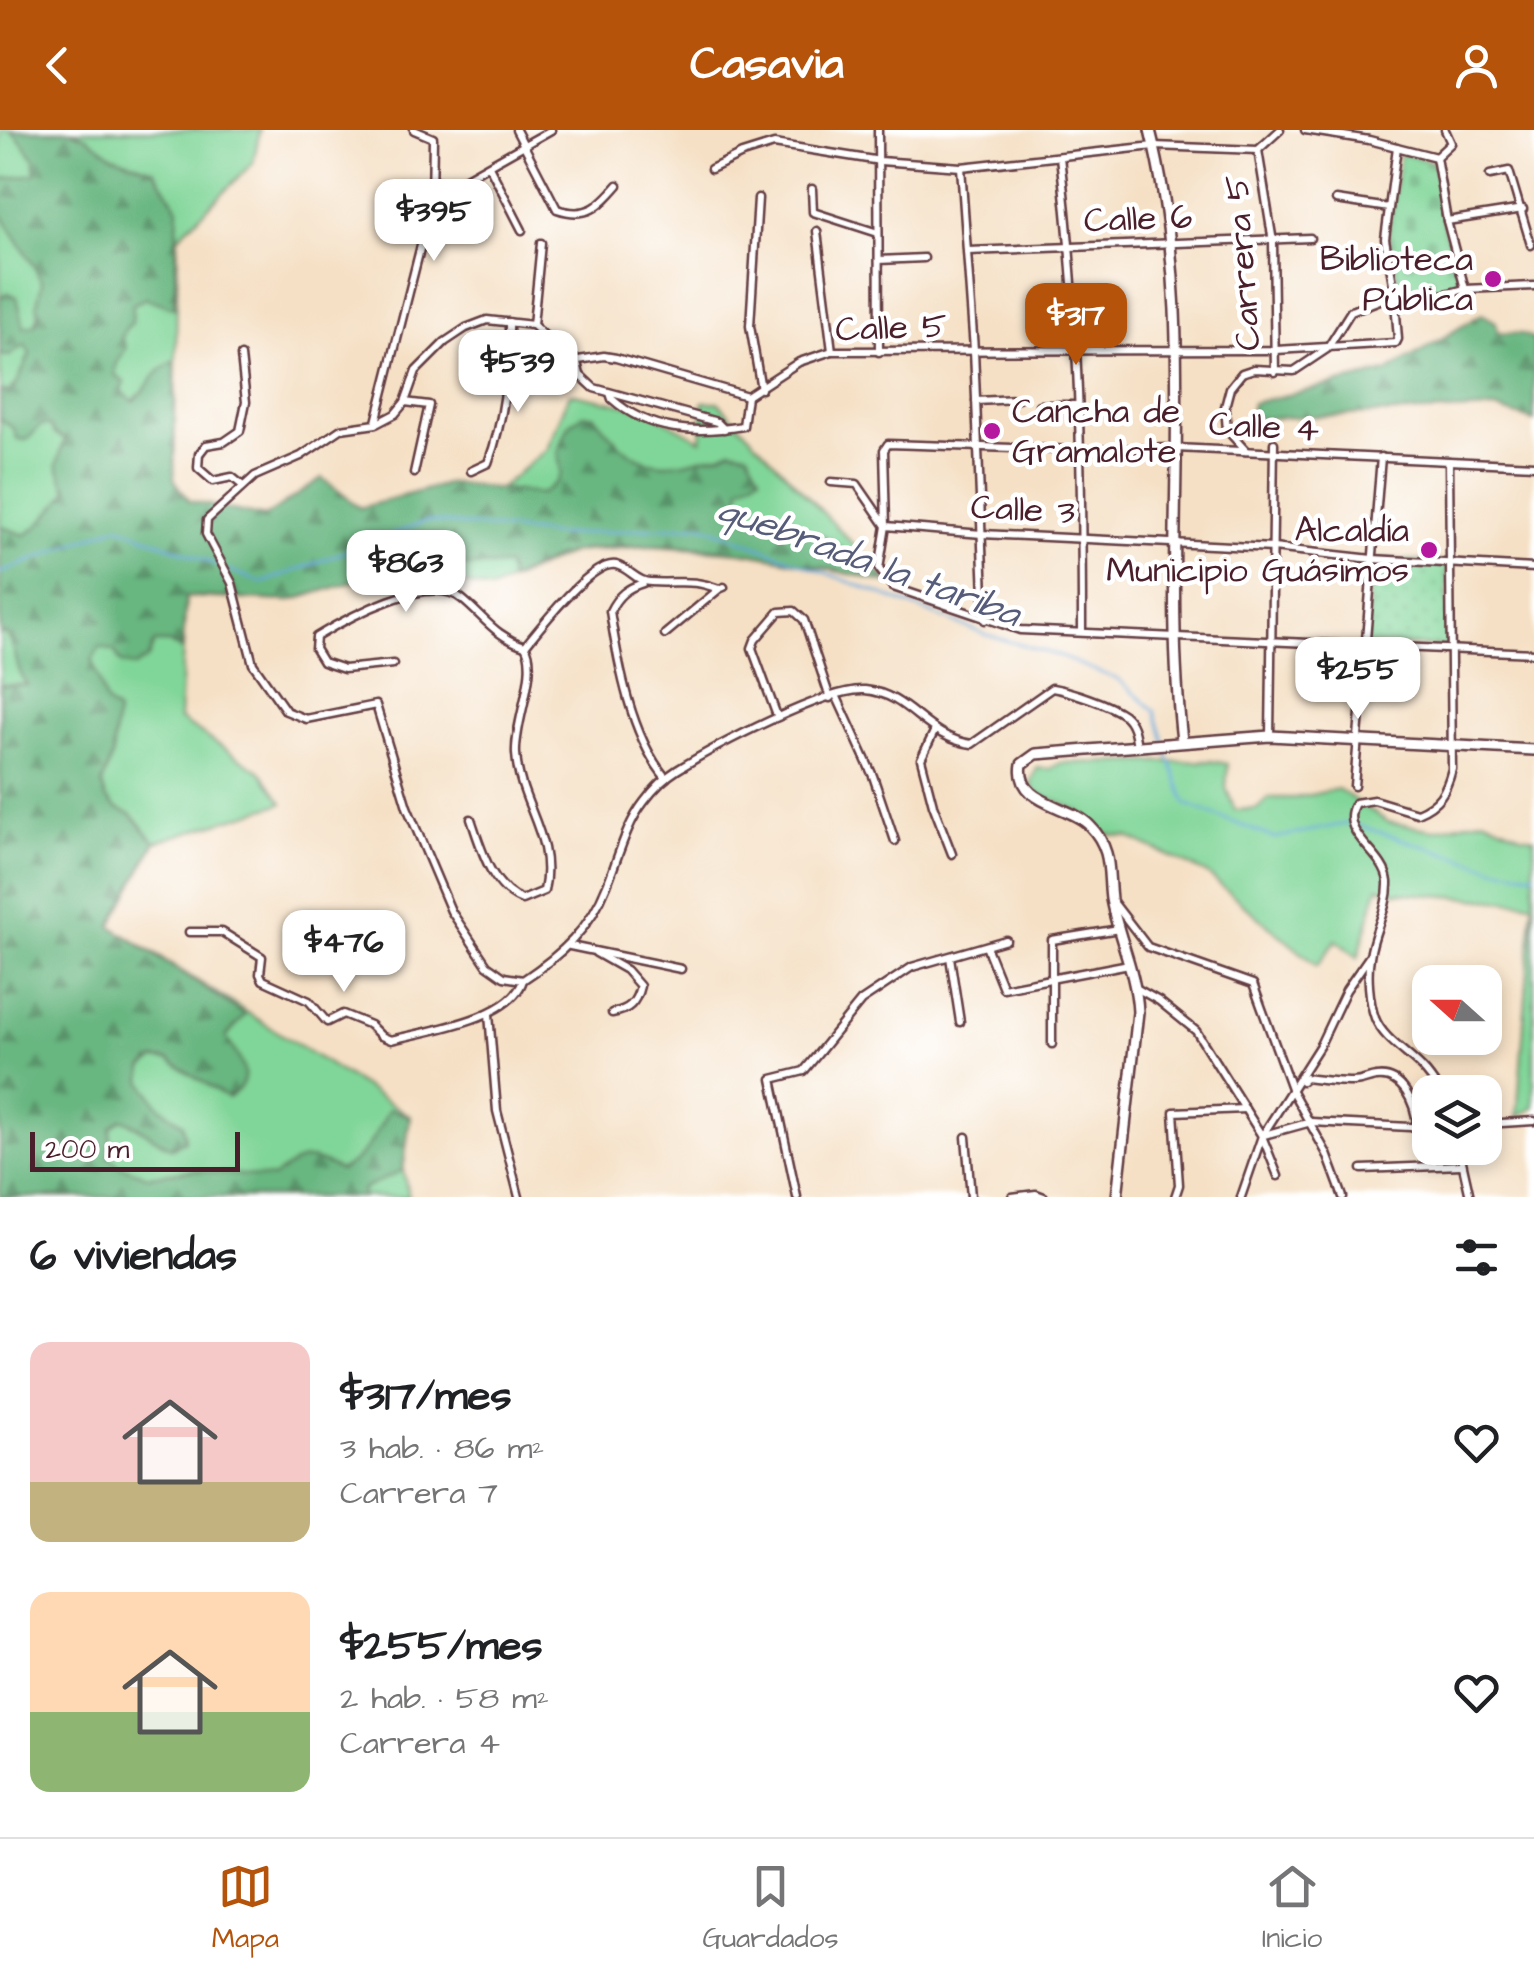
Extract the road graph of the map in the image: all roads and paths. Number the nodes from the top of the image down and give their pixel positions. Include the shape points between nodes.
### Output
1 (414, 130) edge
2 (516, 130) edge
3 (552, 130) edge
4 (878, 130) edge
5 (1150, 130) edge
6 (1280, 130) edge
7 (1305, 130) edge
8 (1445, 130) edge
9 (1316, 131) edge
10 (525, 146) junction
11 (1154, 146) junction
12 (1397, 147) junction
13 (1258, 150) junction
14 (1060, 157) junction
15 (1436, 157) junction
16 (880, 161) junction
17 (489, 166) junction
18 (961, 167) junction
19 (711, 170) dead end
20 (1490, 175) dead end
21 (464, 180) dead end
22 (618, 184) dead end
23 (812, 189) dead end
24 (758, 198) dead end
25 (1336, 200) dead end
26 (1389, 208) junction
27 (1523, 209) junction
28 (1447, 221) junction
29 (522, 230) dead end
30 (817, 231) dead end
31 (878, 233) junction
32 (1310, 238) dead end
33 (1171, 242) junction
34 (1273, 242) junction
35 (540, 243) dead end
36 (1532, 245) dead end
37 (1070, 246) junction
38 (968, 251) junction
39 (924, 258) dead end
40 (878, 260) junction
41 (1534, 286) edge
42 (1394, 289) junction
43 (1465, 289) junction
44 (1396, 307) junction
45 (509, 322) junction
46 (533, 325) junction
47 (1328, 348) junction
48 (974, 350) junction
49 (1077, 350) junction
50 (1174, 350) junction
51 (1276, 350) junction
52 (832, 352) junction
53 (878, 352) junction
54 (241, 356) dead end
55 (577, 362) junction
56 (1276, 372) junction
57 (759, 390) junction
58 (610, 393) junction
59 (747, 396) junction
60 (1018, 399) dead end
61 (976, 401) junction
62 (405, 402) junction
63 (1038, 405) dead end
64 (1078, 406) junction
65 (376, 424) junction
66 (724, 429) junction
67 (978, 444) junction
68 (1274, 444) dead end
69 (1176, 448) junction
70 (1080, 450) junction
71 (1247, 452) junction
72 (1274, 453) junction
73 (1381, 457) junction
74 (1449, 460) junction
75 (1530, 464) edge
76 (471, 470) dead end
77 (414, 473) dead end
78 (831, 482) dead end
79 (244, 486) junction
80 (886, 526) junction
81 (982, 534) junction
82 (1082, 538) junction
83 (1176, 542) junction
84 (1272, 548) junction
85 (1372, 558) junction
86 (1448, 562) junction
87 (1534, 568) edge
88 (645, 582) junction
89 (985, 620) junction
90 (1082, 632) junction
91 (665, 634) dead end
92 (1176, 635) junction
93 (1270, 642) junction
94 (1366, 644) junction
95 (524, 646) junction
96 (1449, 647) junction
97 (1534, 652) edge
98 (394, 664) dead end
99 (833, 697) junction
100 (777, 716) junction
101 (934, 732) junction
102 (1270, 736) junction
103 (1357, 741) junction
104 (1182, 742) junction
105 (1450, 746) junction
106 (1137, 747) junction
107 (1534, 750) edge
108 (666, 778) junction
109 (1354, 786) dead end
110 (471, 819) dead end
111 (895, 841) dead end
112 (952, 854) dead end
113 (1111, 900) junction
114 (1119, 929) junction
115 (189, 932) dead end
116 (1006, 940) dead end
117 (570, 946) junction
118 (986, 946) junction
119 (590, 950) junction
120 (1370, 956) junction
121 (950, 957) junction
122 (1130, 964) junction
123 (681, 969) dead end
124 (1052, 977) junction
125 (523, 980) junction
126 (1136, 988) junction
127 (612, 1013) dead end
128 (490, 1014) junction
129 (960, 1022) dead end
130 (1052, 1044) dead end
131 (1428, 1075) edge
132 (1292, 1090) junction
133 (1412, 1102) edge
134 (1245, 1109) junction
135 (1534, 1121) edge
136 (1311, 1122) junction
137 (1502, 1123) edge
138 (1412, 1126) edge
139 (1262, 1136) junction
140 (966, 1137) dead end
141 (1461, 1165) joint
142 (1362, 1170) dead end
143 (1278, 1176) dead end
144 (518, 1197) edge
145 (797, 1197) edge
146 (971, 1197) edge
147 (1012, 1197) edge
148 (1044, 1197) edge
149 (1117, 1197) edge
150 (1175, 1197) edge
151 (1241, 1197) edge
152 (1343, 1197) edge
153 (1470, 1197) edge

1 - 65 street via 432,138 432,202
2 - 10 street
3 - 10 street
4 - 16 street
5 - 11 main road
6 - 13 street
7 - 9 street
8 - 15 street via 1451,144
9 - 12 street
10 - 17 street
10 - 22 street via 556,208 573,214 592,210
11 - 13 street
11 - 14 street
11 - 33 main road
12 - 15 street
12 - 26 street
13 - 34 street, Carrera 5
14 - 18 street
14 - 37 street
15 - 28 street
16 - 18 street
16 - 19 street via 774,144
16 - 31 street
17 - 21 street
17 - 29 street
18 - 38 street
20 - 27 street via 1510,171
23 - 31 street via 812,212
24 - 57 street via 750,326
25 - 26 street
26 - 42 street via 1385,240
27 - 28 street
27 - 36 street
28 - 43 street
30 - 52 street
31 - 40 street
32 - 34 street, Calle 6
33 - 34 street, Calle 6
33 - 37 street, Calle 6
33 - 50 main road
34 - 51 street, Carrera 5
35 - 46 street
37 - 38 street, Calle 6
37 - 49 street
38 - 48 street
39 - 40 street
40 - 53 street
41 - 43 street
42 - 44 street
42 - 47 street via 1351,311
43 - 44 street
44 - 47 street, Calle 5 via 1396,342
45 - 46 street
45 - 62 street via 486,320 445,342 416,371
45 - 76 street via 493,449 488,463
46 - 55 street
47 - 51 street, Calle 5
47 - 56 street via 1294,371
48 - 49 street, Calle 5
48 - 53 street, Calle 5
48 - 61 street
49 - 50 street, Calle 5
49 - 64 street
50 - 51 street, Calle 5
50 - 69 main road
51 - 56 street, Carrera 5
52 - 53 street, Calle 5
52 - 57 street, Calle 5 via 800,362
54 - 79 street via 246,402 240,431 206,445 198,468 213,481 232,477
55 - 58 street via 586,382
55 - 59 street via 616,358
56 - 71 street via 1242,373 1230,388 1227,430
57 - 59 street, Calle 5
58 - 66 street
58 - 66 street via 627,411 657,424
59 - 66 street via 744,424
60 - 61 street
61 - 67 street
62 - 65 street
62 - 77 street via 429,405
63 - 64 street
64 - 70 street
65 - 79 street via 341,429
67 - 70 street, Calle 4
67 - 80 street, Calle 4 via 888,444
67 - 81 street
68 - 72 street
69 - 70 street, Calle 4
69 - 71 street, Calle 4
69 - 83 main road
70 - 82 street
71 - 72 street, Calle 4
72 - 73 street, Calle 4
72 - 84 street
73 - 74 street, Calle 4
73 - 85 street
74 - 75 street, Calle 4
74 - 86 street
78 - 80 street via 857,484
79 - 125 street via 207,520 206,534 232,583 247,644 267,688 286,711 306,719 376,705 407,807 451,912 487,965
80 - 81 street, Calle 3
80 - 89 street via 879,569 892,587
81 - 82 street, Calle 3
81 - 89 street
82 - 83 street, Calle 3
82 - 90 street
83 - 84 street, Calle 3
83 - 92 main road
84 - 85 street, Calle 3
84 - 93 street
85 - 86 street, Calle 3
85 - 94 street
86 - 87 street, Calle 3
86 - 96 street
88 - 91 street via 696,580 722,588
88 - 95 street via 616,565 603,567
88 - 108 street via 629,587 610,611 637,728
89 - 90 street via 1020,630
90 - 92 street
92 - 93 street
92 - 104 main road
93 - 94 street
93 - 102 street
94 - 96 street
94 - 103 street
95 - 98 street via 443,589 408,594 316,637 314,649 323,662 344,669
95 - 110 street via 530,664 516,757 546,846 544,891 522,900 501,886
96 - 97 street
96 - 105 street
99 - 100 street
99 - 100 street via 804,620 794,611 779,612 752,648
99 - 101 street via 861,690 886,695
99 - 111 street via 873,776
100 - 108 street
101 - 106 street via 972,744 1052,688 1126,716
101 - 112 street via 921,758
102 - 103 main road
102 - 104 main road
103 - 105 main road
103 - 109 street
104 - 106 main road
105 - 107 main road
105 - 120 street via 1448,787 1436,805 1418,814 1374,800 1355,802 1352,809 1356,834 1388,878
106 - 113 main road via 1036,754 1020,774 1032,794 1091,826 1106,854
108 - 117 street via 641,805 588,924
113 - 114 main road
113 - 132 street via 1148,948 1253,984
114 - 122 main road
114 - 124 street via 1052,940
115 - 128 street via 222,932 262,957 264,980 308,1001 327,1022 343,1014 392,1040
116 - 118 street
117 - 119 street
117 - 125 street
118 - 121 street
118 - 124 street via 1003,988
119 - 123 street
119 - 127 street via 617,963 640,986 632,1005
120 - 131 street via 1375,1018
120 - 132 street
121 - 129 street
121 - 145 street via 912,967 861,1001 804,1071 772,1079
122 - 124 street
122 - 126 main road
124 - 130 street
125 - 128 street
126 - 134 street via 1196,1031
126 - 149 main road
128 - 144 street via 497,1111
132 - 133 street via 1305,1078 1359,1082 1378,1076 1406,1091
132 - 136 street
132 - 139 street
134 - 139 street
134 - 150 street via 1174,1112
135 - 137 street
136 - 138 street
136 - 139 street
136 - 152 street
139 - 143 street
139 - 151 street
140 - 146 street
141 - 142 street
141 - 153 street
147 - 148 street

